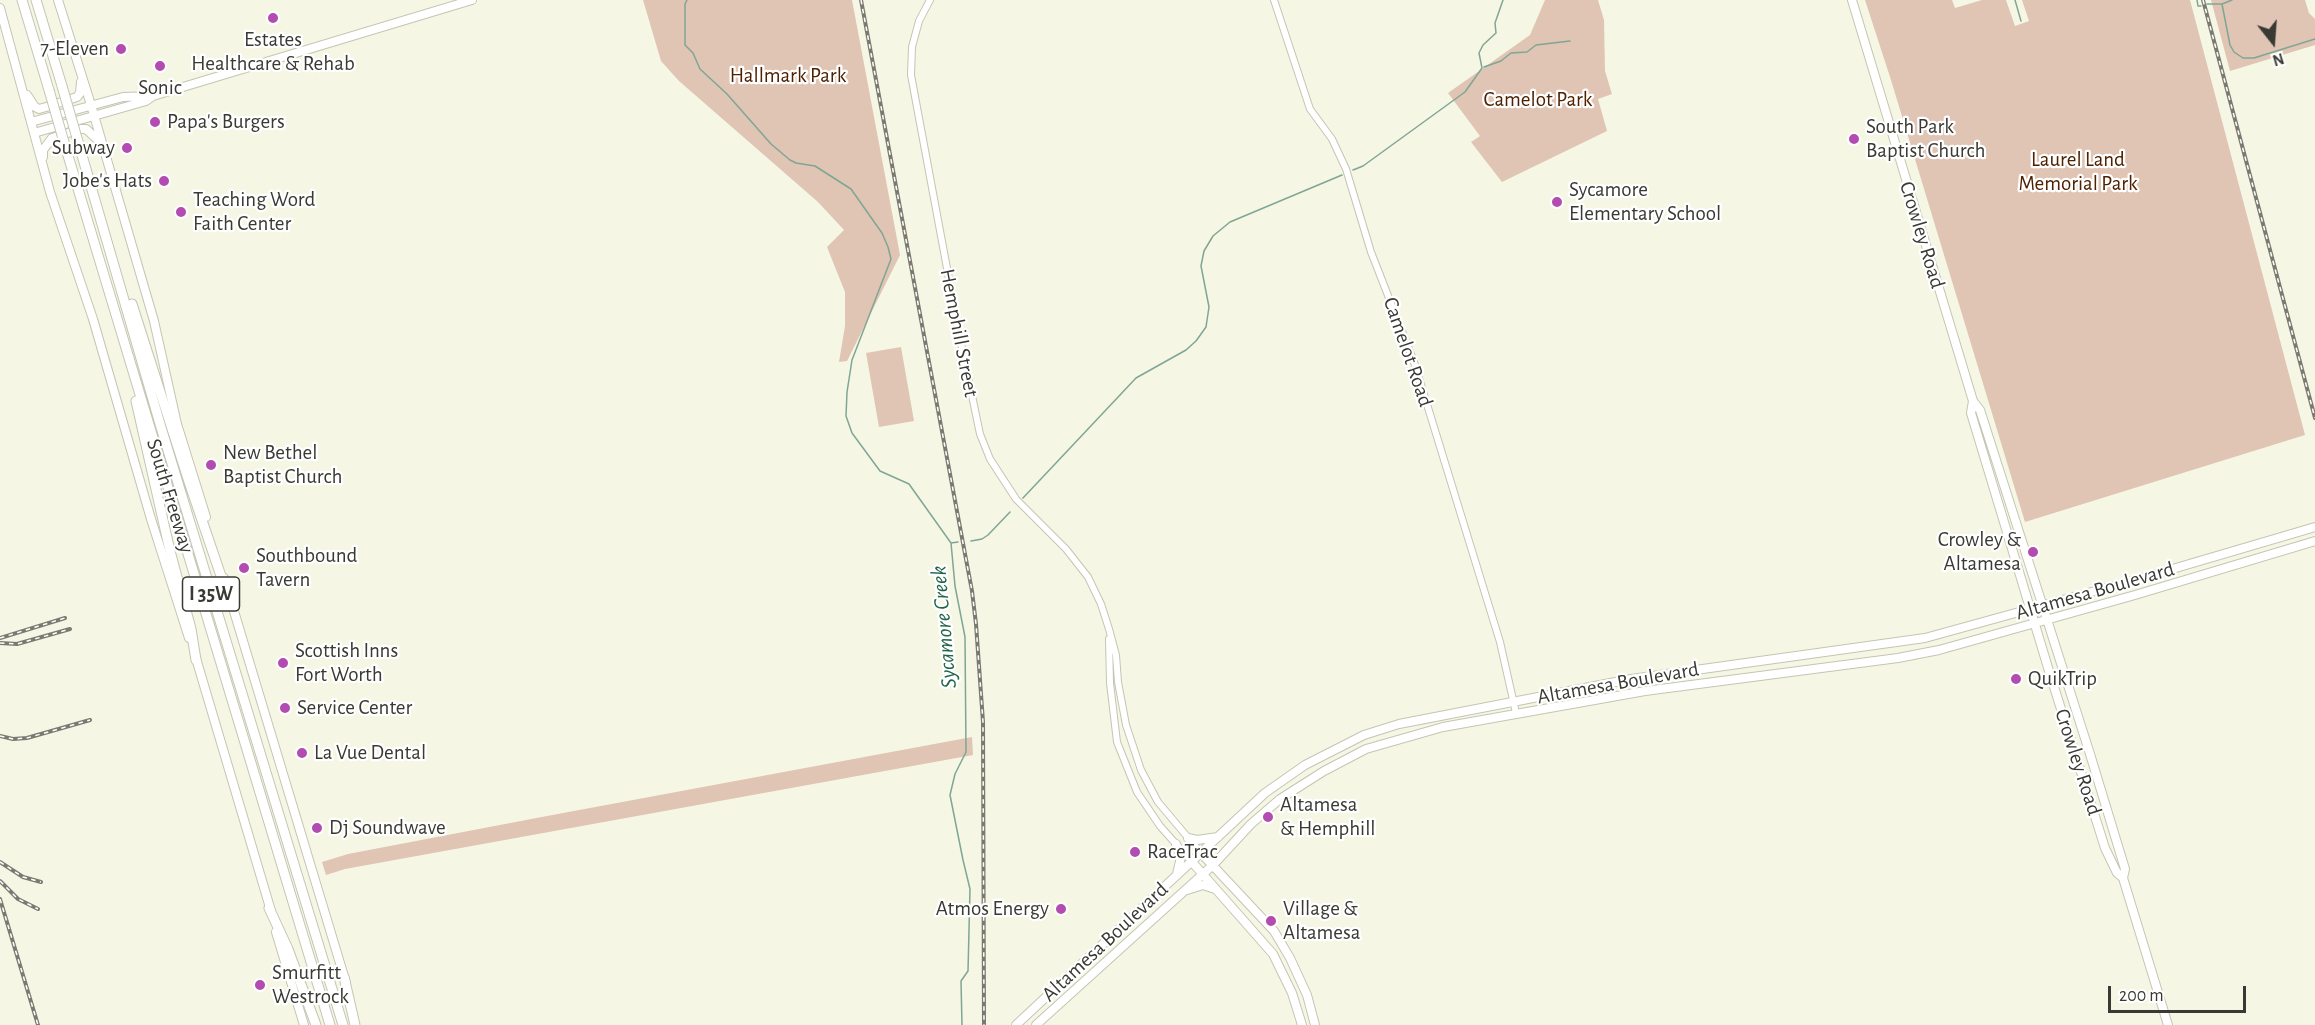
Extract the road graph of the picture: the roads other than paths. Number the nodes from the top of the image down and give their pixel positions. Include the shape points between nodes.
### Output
1 (22, 0) edge
2 (36, 0) edge
3 (58, 0) edge
4 (472, 0) edge
5 (930, 0) edge
6 (1274, 0) edge
7 (1852, 0) edge
8 (0, 8) edge
9 (82, 78) junction
10 (23, 86) junction
11 (153, 96) junction
12 (92, 105) junction
13 (94, 116) junction
14 (31, 122) junction
15 (34, 133) junction
16 (103, 147) junction
17 (43, 166) junction
18 (104, 230) junction
19 (131, 366) junction
20 (1973, 401) junction
21 (1984, 455) junction
22 (1999, 469) junction
23 (2315, 526) edge
24 (2315, 541) edge
25 (2146, 577) junction
26 (225, 583) junction
27 (2146, 592) junction
28 (2043, 606) junction
29 (2030, 610) junction
30 (2047, 619) junction
31 (2034, 623) junction
32 (1109, 629) junction
33 (1922, 639) junction
34 (1924, 653) junction
35 (196, 660) junction
36 (1728, 665) junction
37 (1731, 680) junction
38 (1514, 702) junction
39 (1516, 714) junction
40 (1141, 770) junction
41 (1130, 775) junction
42 (1188, 837) junction
43 (1220, 837) junction
44 (1176, 844) junction
45 (1202, 853) junction
46 (1192, 862) junction
47 (1213, 864) junction
48 (1203, 874) junction
49 (1175, 878) junction
50 (2123, 878) junction
51 (1183, 891) junction
52 (1218, 891) junction
53 (269, 908) junction
54 (1117, 932) junction
55 (1128, 941) junction
56 (1294, 967) junction
57 (1283, 973) junction
58 (344, 977) joint
59 (304, 1025) edge
60 (316, 1025) edge
61 (330, 1025) edge
62 (343, 1025) edge
63 (357, 1025) edge
64 (1016, 1025) edge
65 (1036, 1025) edge
66 (1302, 1025) edge
67 (1315, 1025) edge
68 (2168, 1025) edge

1 - 19 highway, South Freeway / I 35W, bridge
2 - 18 highway, South Freeway / I 35W, bridge
3 - 9 main road, South Freeway
4 - 11 main road
5 - 32 street, Hemphill Street via 912,47 911,75 980,434 990,459 1016,499 1066,549 1088,578
6 - 38 street, Camelot Road via 1310,109 1332,139 1346,169 1371,252 1408,344 1500,642
7 - 20 main road, Crowley Road
8 - 10 main road, South Freeway
9 - 10 main road via 77,97 39,109 28,99
9 - 12 main road, South Freeway
10 - 14 main road, South Freeway
11 - 12 main road via 123,97
11 - 13 main road
12 - 13 main road, South Freeway
12 - 14 main road
13 - 15 main road
13 - 16 main road, South Freeway
14 - 15 main road, South Freeway
15 - 17 main road, South Freeway
16 - 17 main road via 86,129 52,138 43,150
16 - 26 main road, South Freeway via 154,321 177,424
17 - 35 main road, South Freeway
18 - 26 highway via 110,234
18 - 62 highway, South Freeway / I 35W
19 - 35 highway
19 - 61 highway, South Freeway / I 35W
20 - 21 main road, Crowley Road via 1971,413
20 - 22 main road, Crowley Road via 1980,410
21 - 22 main road
21 - 29 main road, Crowley Road
22 - 28 main road, Crowley Road
23 - 25 main road, Altamesa Boulevard
24 - 27 main road, Altamesa Boulevard
25 - 27 main road
25 - 28 main road, Altamesa Boulevard
26 - 58 main road, South Freeway
27 - 30 main road, Altamesa Boulevard
28 - 29 main road, Altamesa Boulevard
28 - 30 main road, Crowley Road
29 - 31 main road, Crowley Road
29 - 33 main road, Altamesa Boulevard
30 - 31 main road, Altamesa Boulevard
30 - 50 main road, Crowley Road via 2125,868
31 - 34 main road, Altamesa Boulevard
31 - 50 main road, Crowley Road via 2106,848
32 - 40 street, Hemphill Street via 1126,725
32 - 41 street, Hemphill Street via 1112,708 1118,742
33 - 34 main road
33 - 36 main road, Altamesa Boulevard
34 - 37 main road, Altamesa Boulevard
35 - 53 main road, South Freeway
36 - 37 main road
36 - 38 main road, Altamesa Boulevard
37 - 39 main road, Altamesa Boulevard
38 - 39 street, Camelot Road
38 - 43 main road, Altamesa Boulevard via 1399,724 1348,741 1274,786
39 - 47 main road, Altamesa Boulevard via 1411,735 1347,758 1280,800
40 - 41 street
40 - 42 street, Hemphill Street via 1158,802
41 - 44 street, Hemphill Street via 1137,792
42 - 43 main road
42 - 45 street, Hemphill Street
43 - 45 main road, Altamesa Boulevard
44 - 46 street, Hemphill Street
44 - 49 main road via 1181,857
45 - 46 main road, Altamesa Boulevard
45 - 47 main road
46 - 48 main road
46 - 49 main road, Altamesa Boulevard
47 - 48 main road, Altamesa Boulevard
47 - 56 main road via 1274,931
48 - 51 main road, Altamesa Boulevard
48 - 52 main road
49 - 54 main road, Altamesa Boulevard
50 - 68 main road, Crowley Road
51 - 52 main road via 1203,885
51 - 55 main road, Altamesa Boulevard
52 - 57 main road via 1262,939
53 - 59 main road, South Freeway
53 - 60 highway
54 - 55 main road
54 - 64 main road, Altamesa Boulevard
55 - 65 main road, Altamesa Boulevard
56 - 57 main road
56 - 67 main road
57 - 66 main road
58 - 63 highway

